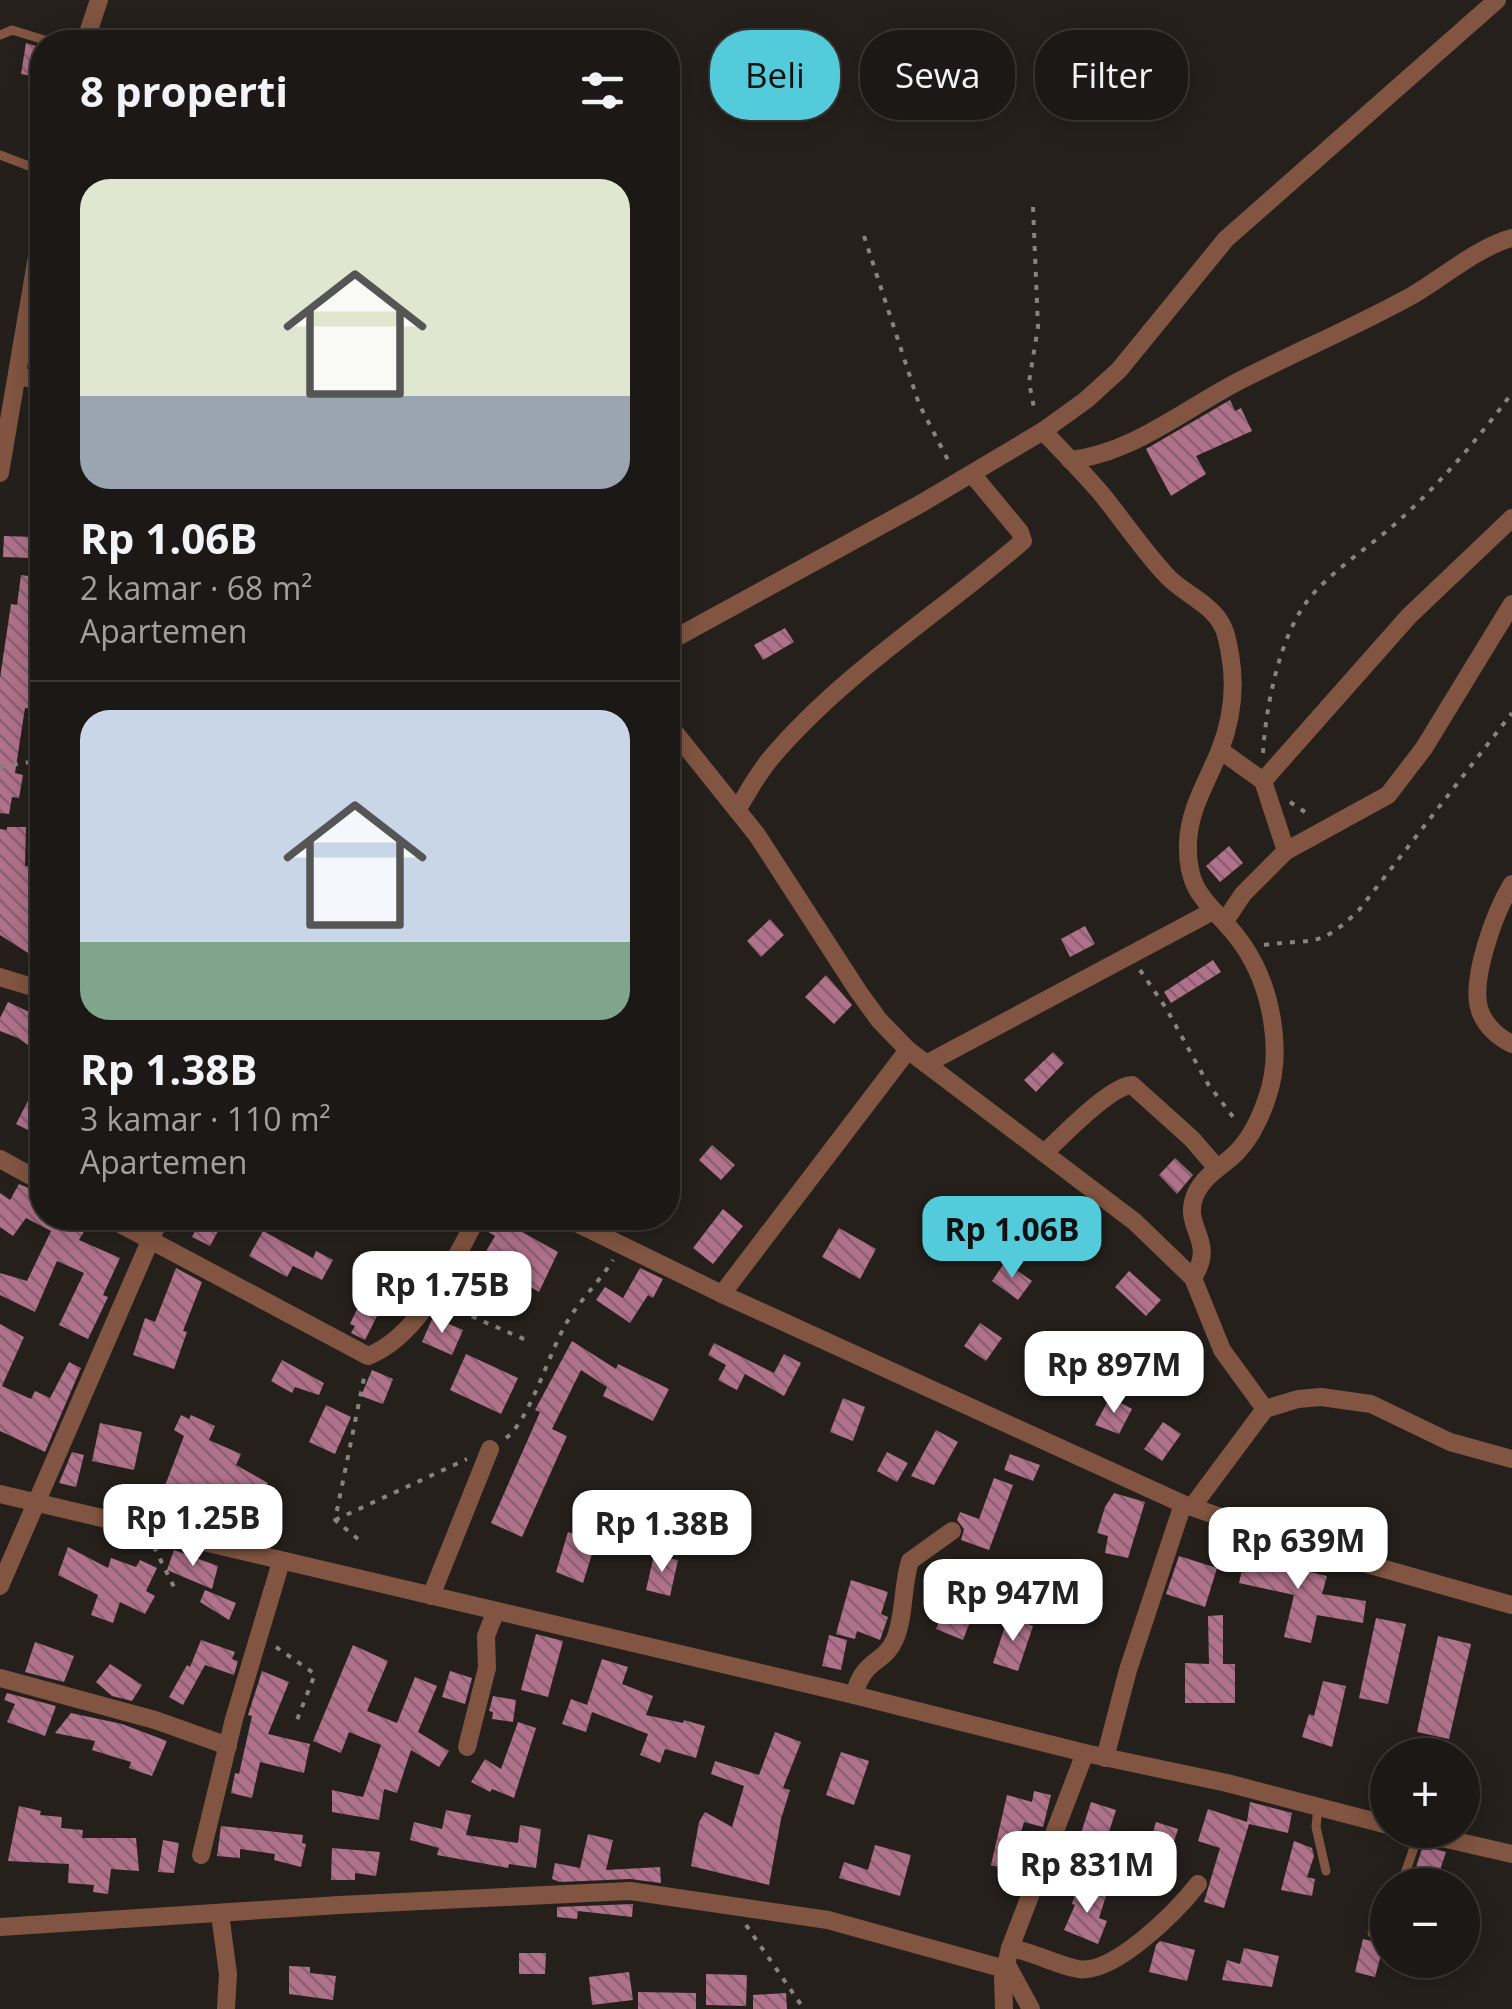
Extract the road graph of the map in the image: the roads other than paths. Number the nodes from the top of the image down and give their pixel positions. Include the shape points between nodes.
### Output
1 (99, 0) edge
2 (1497, 0) edge
3 (89, 30) edge
4 (0, 35) edge
5 (30, 36) edge
6 (0, 155) edge
7 (30, 166) edge
8 (1512, 238) edge
9 (30, 296) edge
10 (16, 376) junction
11 (30, 379) edge
12 (1043, 431) junction
13 (1070, 460) junction
14 (0, 473) edge
15 (965, 478) junction
16 (1512, 518) edge
17 (1512, 604) edge
18 (680, 635) edge
19 (680, 739) edge
20 (1220, 750) junction
21 (1265, 779) junction
22 (737, 810) junction
23 (1286, 851) junction
24 (1512, 884) edge
25 (1218, 916) junction
26 (0, 977) edge
27 (30, 986) edge
28 (1512, 1044) edge
29 (908, 1050) junction
30 (926, 1064) junction
31 (1044, 1153) junction
32 (0, 1159) edge
33 (1217, 1168) junction
34 (30, 1175) edge
35 (133, 1230) edge
36 (154, 1230) edge
37 (471, 1230) edge
38 (593, 1230) edge
39 (150, 1239) junction
40 (1193, 1278) junction
41 (722, 1294) junction
42 (1265, 1409) junction
43 (490, 1449) road end
44 (1512, 1459) edge
45 (0, 1494) edge
46 (38, 1502) junction
47 (1187, 1506) junction
48 (952, 1531) dead end
49 (281, 1562) junction
50 (0, 1586) edge
51 (431, 1596) junction
52 (1512, 1605) edge
53 (495, 1613) junction
54 (0, 1678) edge
55 (854, 1695) junction
56 (228, 1746) junction
57 (467, 1748) dead end
58 (1085, 1754) junction
59 (1105, 1758) junction
60 (1318, 1807) junction
61 (1370, 1820) edge
62 (1480, 1847) edge
63 (1512, 1854) edge
64 (201, 1855) dead end
65 (1326, 1871) dead end
66 (1198, 1884) dead end
67 (220, 1914) junction
68 (0, 1927) edge
69 (1007, 1960) junction
70 (226, 2009) edge
71 (1004, 2009) edge
72 (1031, 2009) edge

1 - 3 street
2 - 12 street via 1226,240 1107,383
4 - 5 lane via 12,30
6 - 7 lane
8 - 13 street via 1112,452
9 - 10 street
10 - 11 street
10 - 14 street
12 - 13 street
12 - 15 street
13 - 20 street via 1169,580 1223,626 1234,700
15 - 18 street
15 - 22 street via 1023,540 809,717 768,760
16 - 21 street via 1409,616
17 - 23 street via 1388,796
19 - 22 street
20 - 21 street
20 - 25 street via 1188,842 1194,884
21 - 23 street
22 - 29 street via 858,991
23 - 25 street
24 - 28 street via 1482,962 1478,1001 1492,1030
25 - 30 street
25 - 33 street via 1257,971 1273,1028 1274,1062 1269,1094 1249,1138
26 - 27 street
29 - 30 street
29 - 41 street
30 - 31 street
31 - 33 street via 1105,1096 1132,1085
31 - 40 street via 1135,1222
32 - 34 street
33 - 40 street via 1190,1206 1203,1256
35 - 39 street
36 - 39 street
37 - 39 street via 434,1300 368,1356
38 - 41 street
39 - 46 street
40 - 42 street via 1222,1350
41 - 47 street
42 - 44 street via 1298,1398 1353,1400 1450,1442
42 - 47 street
43 - 51 street
45 - 46 street
46 - 49 street
46 - 50 street
47 - 52 street
47 - 59 street via 1128,1670
48 - 55 street via 910,1560 896,1636 861,1673
49 - 51 street
49 - 56 street
51 - 53 street
53 - 55 street
53 - 57 street
54 - 56 street
55 - 58 street
56 - 64 street
58 - 59 street
58 - 69 street
59 - 60 street
60 - 61 street
60 - 65 lane
62 - 63 street
66 - 69 street via 1101,1967 1075,1969 1033,1952
67 - 68 street
67 - 69 street via 604,1891 656,1894 828,1920
67 - 70 street
69 - 71 street
69 - 72 street

